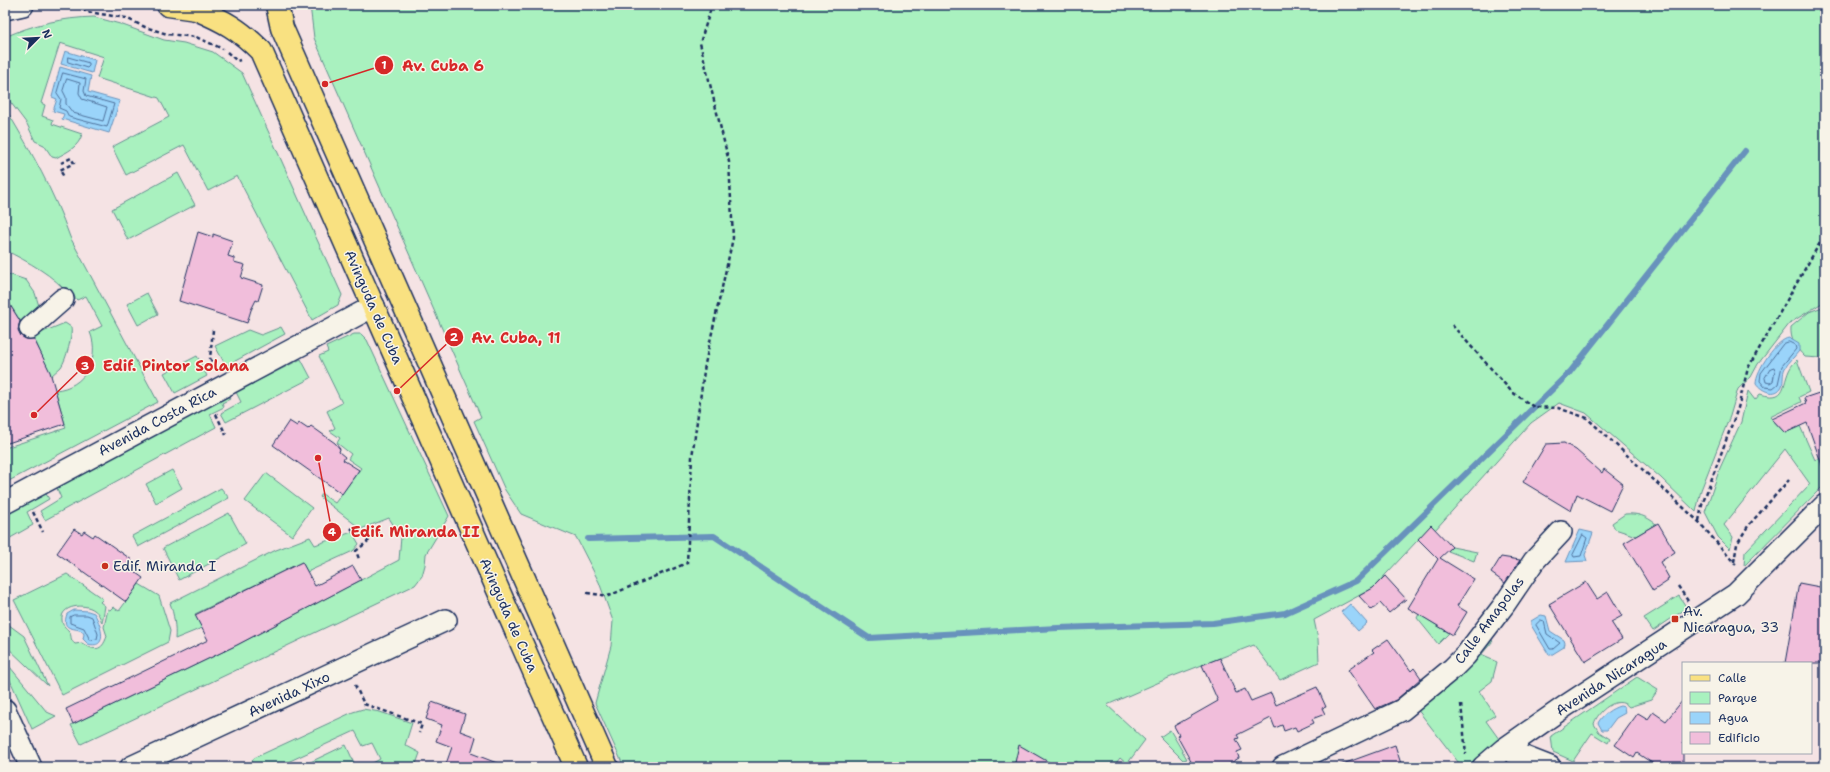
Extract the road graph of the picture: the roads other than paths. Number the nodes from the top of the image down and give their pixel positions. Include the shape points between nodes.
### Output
1 (23, 5) edge
2 (168, 5) edge
3 (277, 5) edge
4 (203, 7) edge
5 (5, 9) edge
6 (63, 299) dead end
7 (374, 306) junction
8 (30, 328) dead end
9 (5, 503) edge
10 (1825, 505) edge
11 (1561, 532) dead end
12 (446, 620) dead end
13 (5, 710) edge
14 (1504, 749) junction
15 (1476, 763) edge
16 (31, 767) edge
17 (131, 767) edge
18 (576, 767) edge
19 (607, 767) edge
20 (1283, 767) edge
21 (1550, 767) edge

1 - 5 street
2 - 4 main road, Avinguda de Cuba
3 - 19 main road, Avinguda de Cuba via 282,28
4 - 7 main road, Avinguda de Cuba via 246,36 261,51
6 - 8 street
7 - 9 street, Avenida Costa Rica
7 - 18 main road, Avinguda de Cuba
10 - 14 street, Avenida Nicaragua via 1736,594
11 - 20 street, Calle Amapolas via 1534,561 1504,605 1453,668 1402,710
12 - 17 street, Avenida Xixo
13 - 16 street
14 - 15 street, Avenida Nicaragua
14 - 21 street

